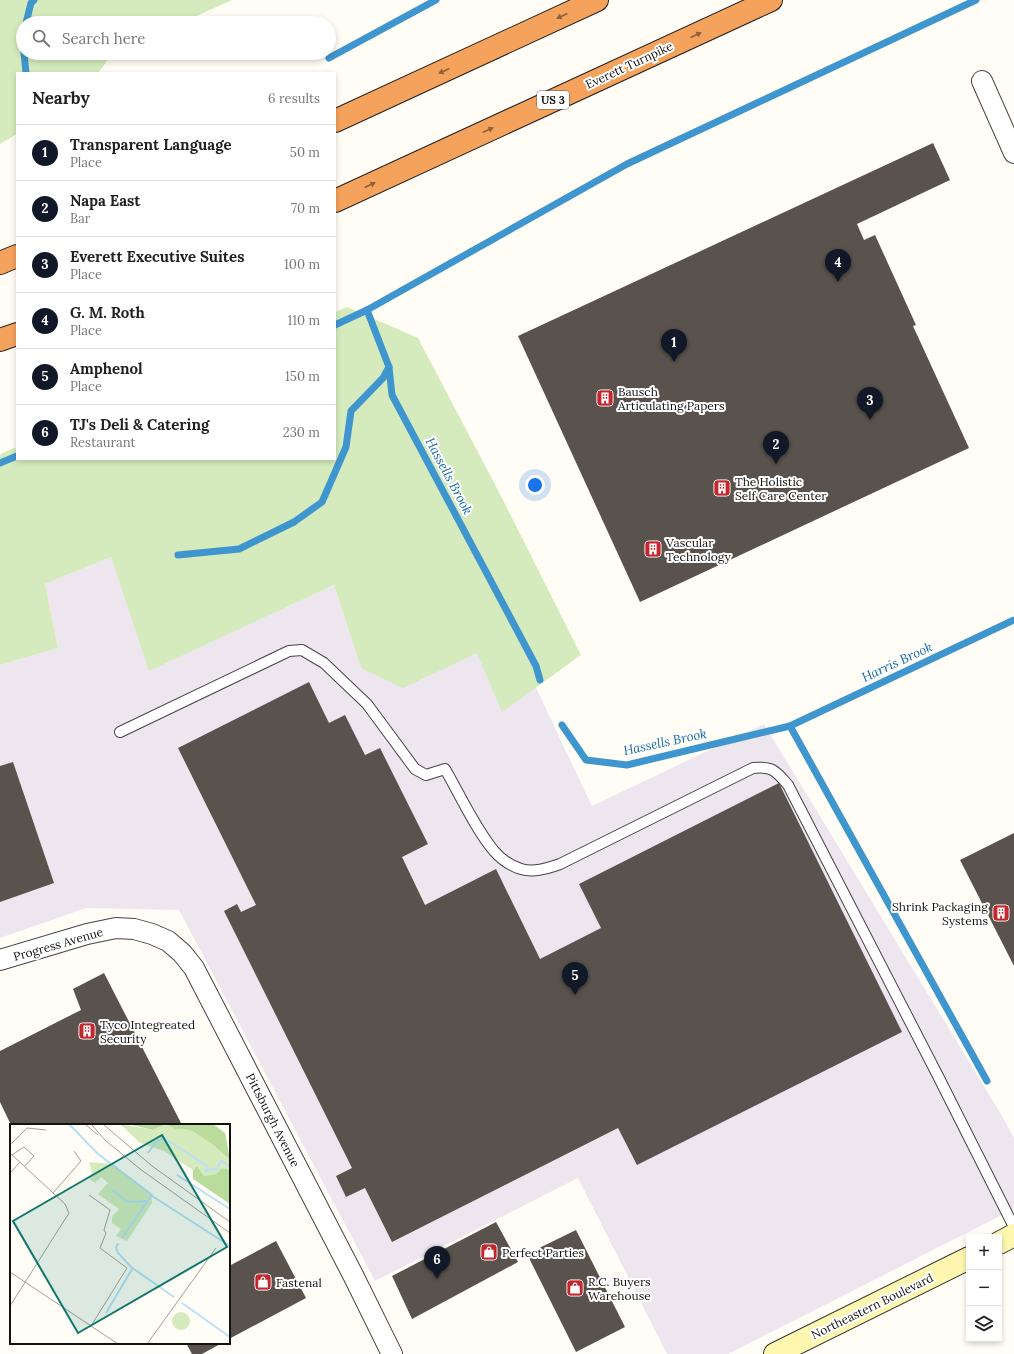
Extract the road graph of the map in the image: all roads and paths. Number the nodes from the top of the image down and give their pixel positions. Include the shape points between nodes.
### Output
1 (598, 0) edge
2 (771, 0) edge
3 (982, 81) dead end
4 (336, 121) edge
5 (1014, 153) edge
6 (336, 201) edge
7 (16, 256) edge
8 (0, 263) edge
9 (16, 334) edge
10 (0, 340) edge
11 (120, 732) dead end
12 (116, 928) joint
13 (0, 960) edge
14 (1014, 1227) edge
15 (1014, 1235) edge
16 (1002, 1241) edge
17 (966, 1259) edge
18 (392, 1354) edge
19 (775, 1354) edge

1 -> 4 highway
6 -> 2 highway, Everett Turnpike / US 3
3 - 5 street
7 - 8 highway
9 - 10 highway
11 - 14 lane via 289,651 302,650 324,663 367,704 414,769 426,775 445,769 494,851 508,863 522,870 540,870 560,864 754,768 766,766 788,785
12 - 13 street, Progress Avenue
12 - 18 street, Pittsburgh Avenue via 134,929 168,941 194,968
15 - 16 street
17 - 19 street, Northeastern Boulevard

